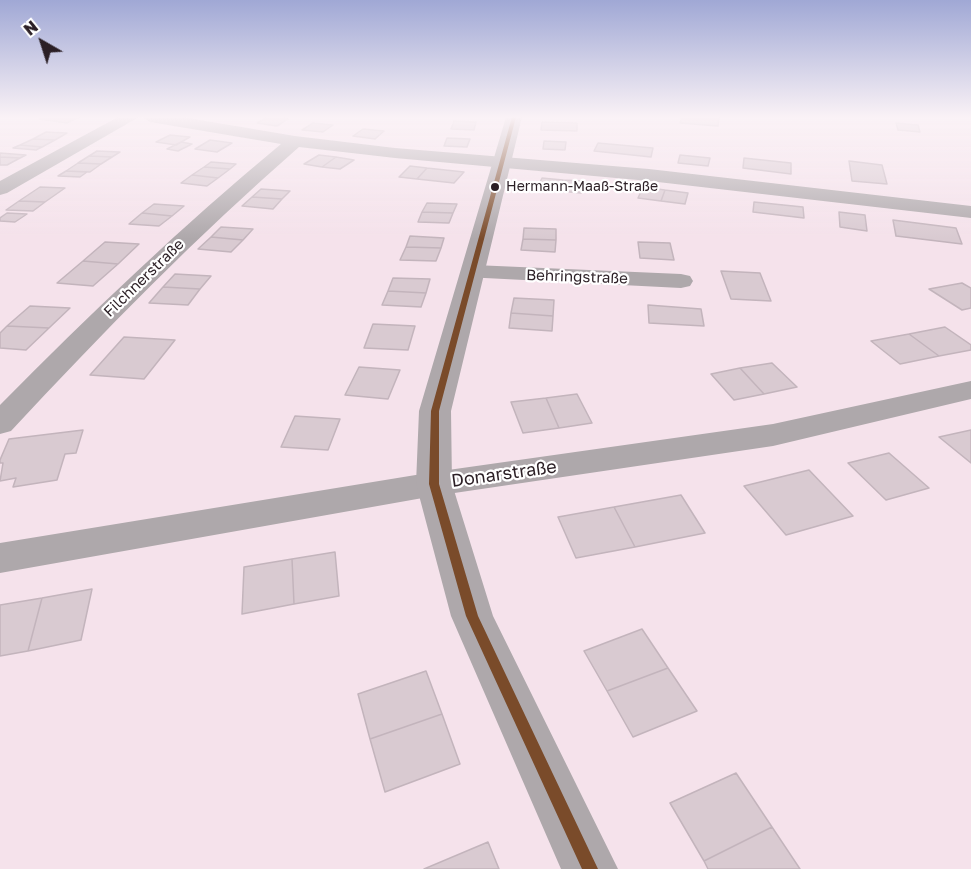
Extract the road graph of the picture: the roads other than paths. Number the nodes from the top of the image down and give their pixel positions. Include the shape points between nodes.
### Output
1 (57, 158) edge
2 (275, 158) edge
3 (444, 158) edge
4 (504, 158) edge
5 (502, 164) junction
6 (1, 188) edge
7 (971, 212) edge
8 (474, 272) junction
9 (681, 281) dead end
10 (971, 390) edge
11 (0, 424) edge
12 (434, 484) junction
13 (0, 558) edge
14 (590, 869) edge

1 - 6 street
2 - 11 street, Filchnerstraße via 93,327
3 - 5 street
4 - 5 street
5 - 7 street via 649,175
5 - 8 street
8 - 9 street, Behringstraße
8 - 12 street via 435,411
10 - 12 street, Donarstraße via 772,435
12 - 13 street, Donarstraße
12 - 14 street via 472,616

